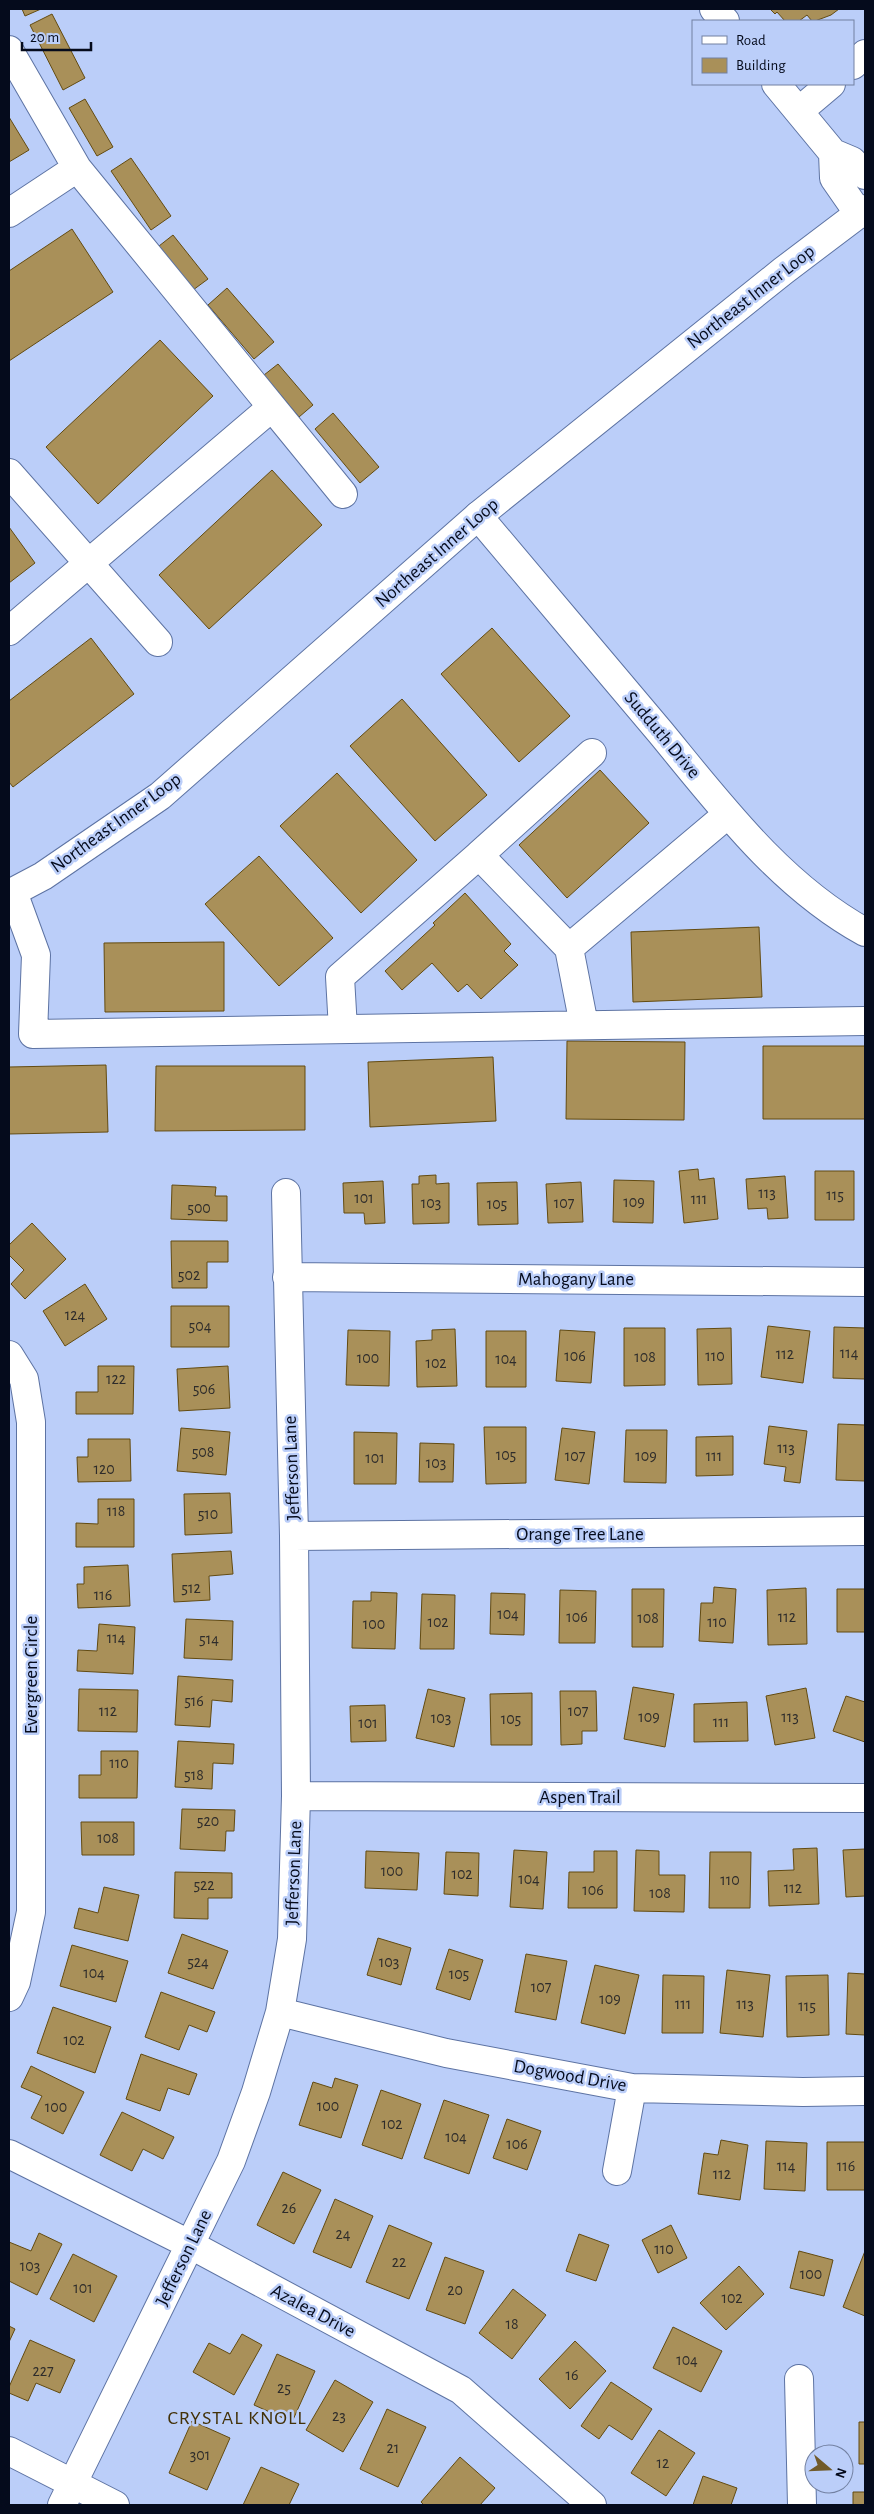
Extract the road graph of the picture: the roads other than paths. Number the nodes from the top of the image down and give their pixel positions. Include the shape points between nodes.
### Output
1 (714, 9) edge
2 (724, 20) edge
3 (9, 50) edge
4 (865, 54) edge
5 (854, 63) edge
6 (777, 85) edge
7 (830, 85) edge
8 (799, 112) junction
9 (833, 153) junction
10 (77, 168) junction
11 (865, 175) edge
12 (862, 211) edge
13 (9, 213) edge
14 (272, 407) junction
15 (9, 472) edge
16 (343, 494) dead end
17 (478, 516) junction
18 (89, 563) junction
19 (9, 631) edge
20 (158, 642) dead end
21 (592, 753) dead end
22 (728, 814) junction
23 (478, 855) junction
24 (11, 893) edge
25 (865, 932) edge
26 (570, 948) junction
27 (865, 1021) edge
28 (584, 1025) junction
29 (343, 1029) junction
30 (286, 1193) dead end
31 (287, 1277) junction
32 (865, 1282) edge
33 (9, 1354) edge
34 (865, 1531) edge
35 (294, 1536) junction
36 (296, 1796) junction
37 (865, 1798) edge
38 (9, 1997) edge
39 (280, 2012) junction
40 (632, 2088) junction
41 (865, 2091) edge
42 (9, 2154) edge
43 (617, 2172) dead end
44 (191, 2245) junction
45 (800, 2378) dead end
46 (9, 2451) edge
47 (68, 2495) edge
48 (115, 2505) edge
49 (592, 2505) edge
50 (802, 2505) edge

1 - 2 street
3 - 10 street
4 - 5 street
6 - 8 street
7 - 8 street
8 - 9 street
9 - 11 street via 852,160
9 - 12 street via 834,178
10 - 13 street
10 - 14 street
12 - 17 street, Northeast Inner Loop via 782,270
14 - 16 street
14 - 18 street
15 - 18 street
17 - 22 street, Sudduth Drive
17 - 24 street, Northeast Inner Loop via 160,796 42,876
18 - 19 street
18 - 20 street
21 - 23 street
22 - 25 street, Sudduth Drive via 785,874
22 - 26 street
23 - 26 street
23 - 29 street via 340,977
24 - 29 street via 36,954 33,1034
26 - 28 street
27 - 28 street
28 - 29 street
30 - 31 street, Jefferson Lane
31 - 32 street, Mahogany Lane
31 - 35 street, Jefferson Lane
33 - 38 street, Evergreen Circle via 24,1379 31,1422 31,1912 16,1982
34 - 35 street, Orange Tree Lane
35 - 36 street, Jefferson Lane
36 - 37 street, Aspen Trail
36 - 39 street, Jefferson Lane via 292,1939
39 - 40 street, Dogwood Drive via 446,2052
39 - 44 street, Jefferson Lane via 256,2092 230,2162
40 - 41 street, Dogwood Drive
40 - 43 street
42 - 44 street, Azalea Drive
44 - 47 street, Jefferson Lane
44 - 49 street, Azalea Drive via 461,2390
45 - 50 street
46 - 47 street
47 - 48 street

